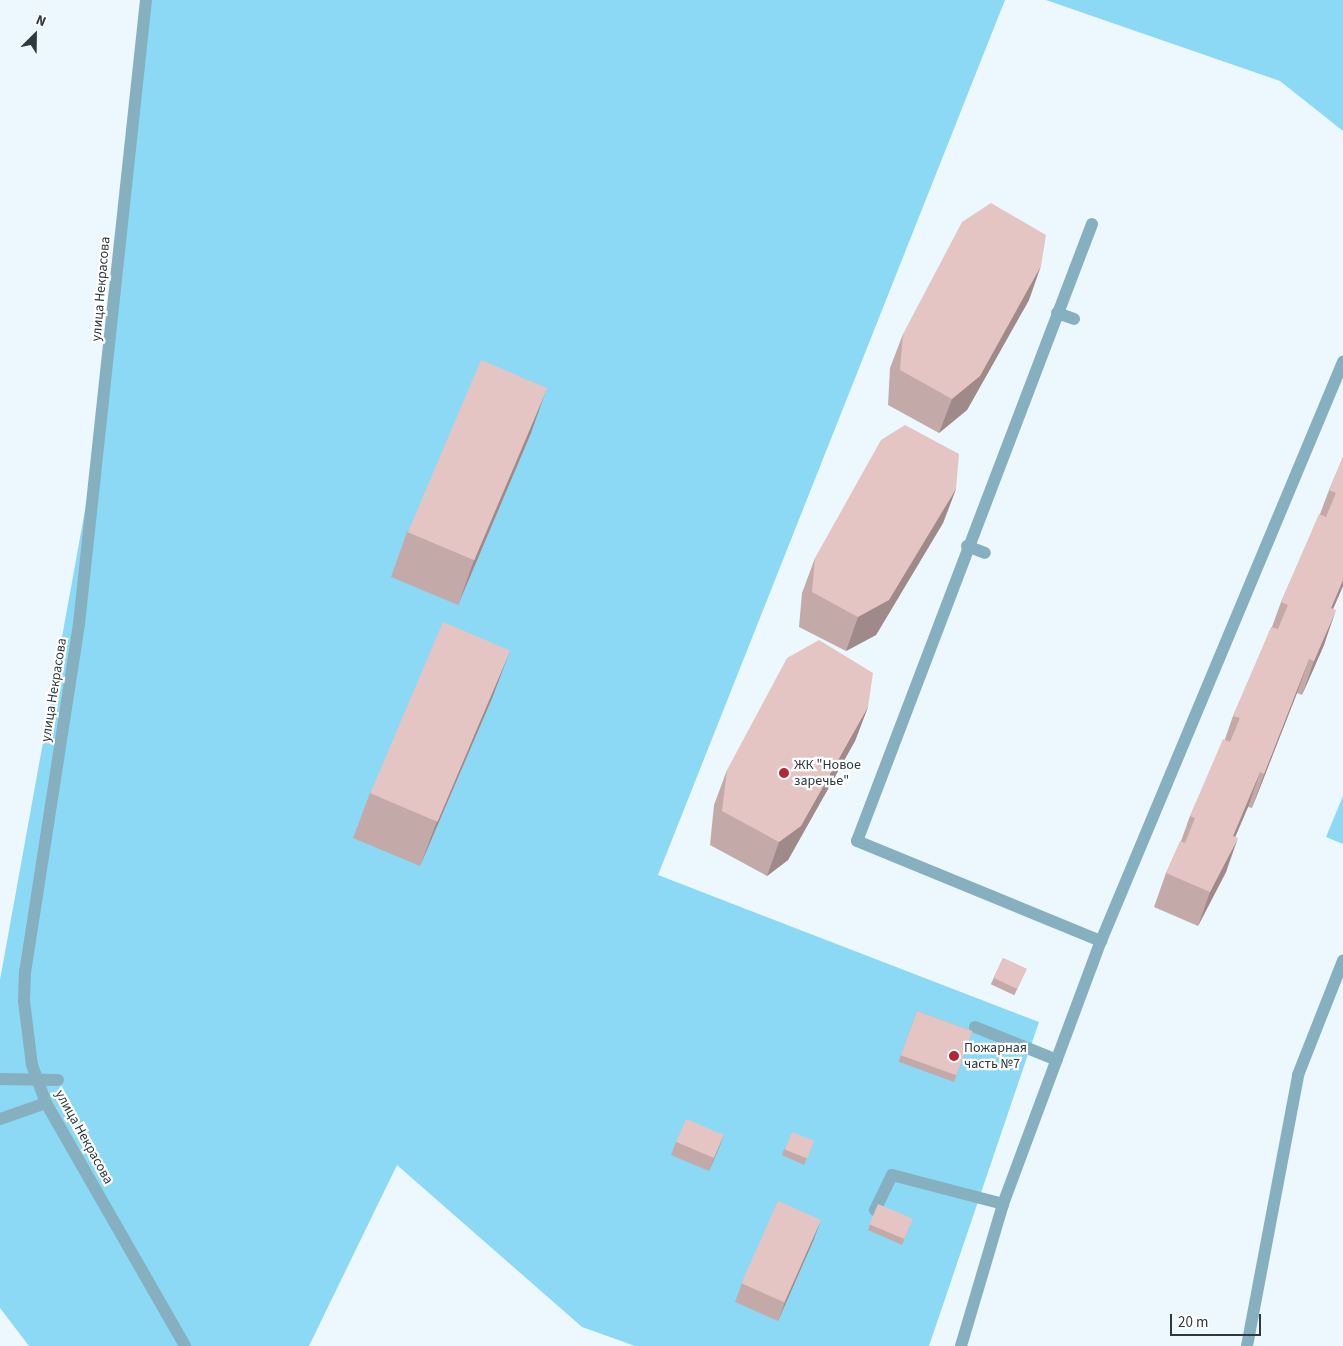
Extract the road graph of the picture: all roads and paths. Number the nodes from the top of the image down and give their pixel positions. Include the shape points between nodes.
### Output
1 (146, 0) edge
2 (1092, 224) dead end
3 (1057, 313) junction
4 (1074, 319) dead end
5 (1343, 362) edge
6 (967, 546) junction
7 (985, 553) dead end
8 (1102, 941) junction
9 (1343, 961) edge
10 (975, 1027) dead end
11 (1057, 1060) junction
12 (0, 1079) edge
13 (38, 1079) junction
14 (58, 1080) dead end
15 (46, 1103) junction
16 (2, 1122) edge
17 (1003, 1204) junction
18 (875, 1210) edge
19 (185, 1346) edge
20 (961, 1346) edge
21 (1247, 1346) edge

1 - 13 street, улица Некрасова via 79,624 24,971 25,1027
2 - 3 street
3 - 4 street
3 - 6 street
5 - 8 street
6 - 7 street
6 - 8 street via 857,841
8 - 11 street
9 - 21 street via 1298,1075
10 - 11 street
11 - 17 street
12 - 13 street
13 - 14 street
13 - 15 street, улица Некрасова
15 - 16 street
15 - 19 street, улица Некрасова
17 - 18 street via 892,1175
17 - 20 street

